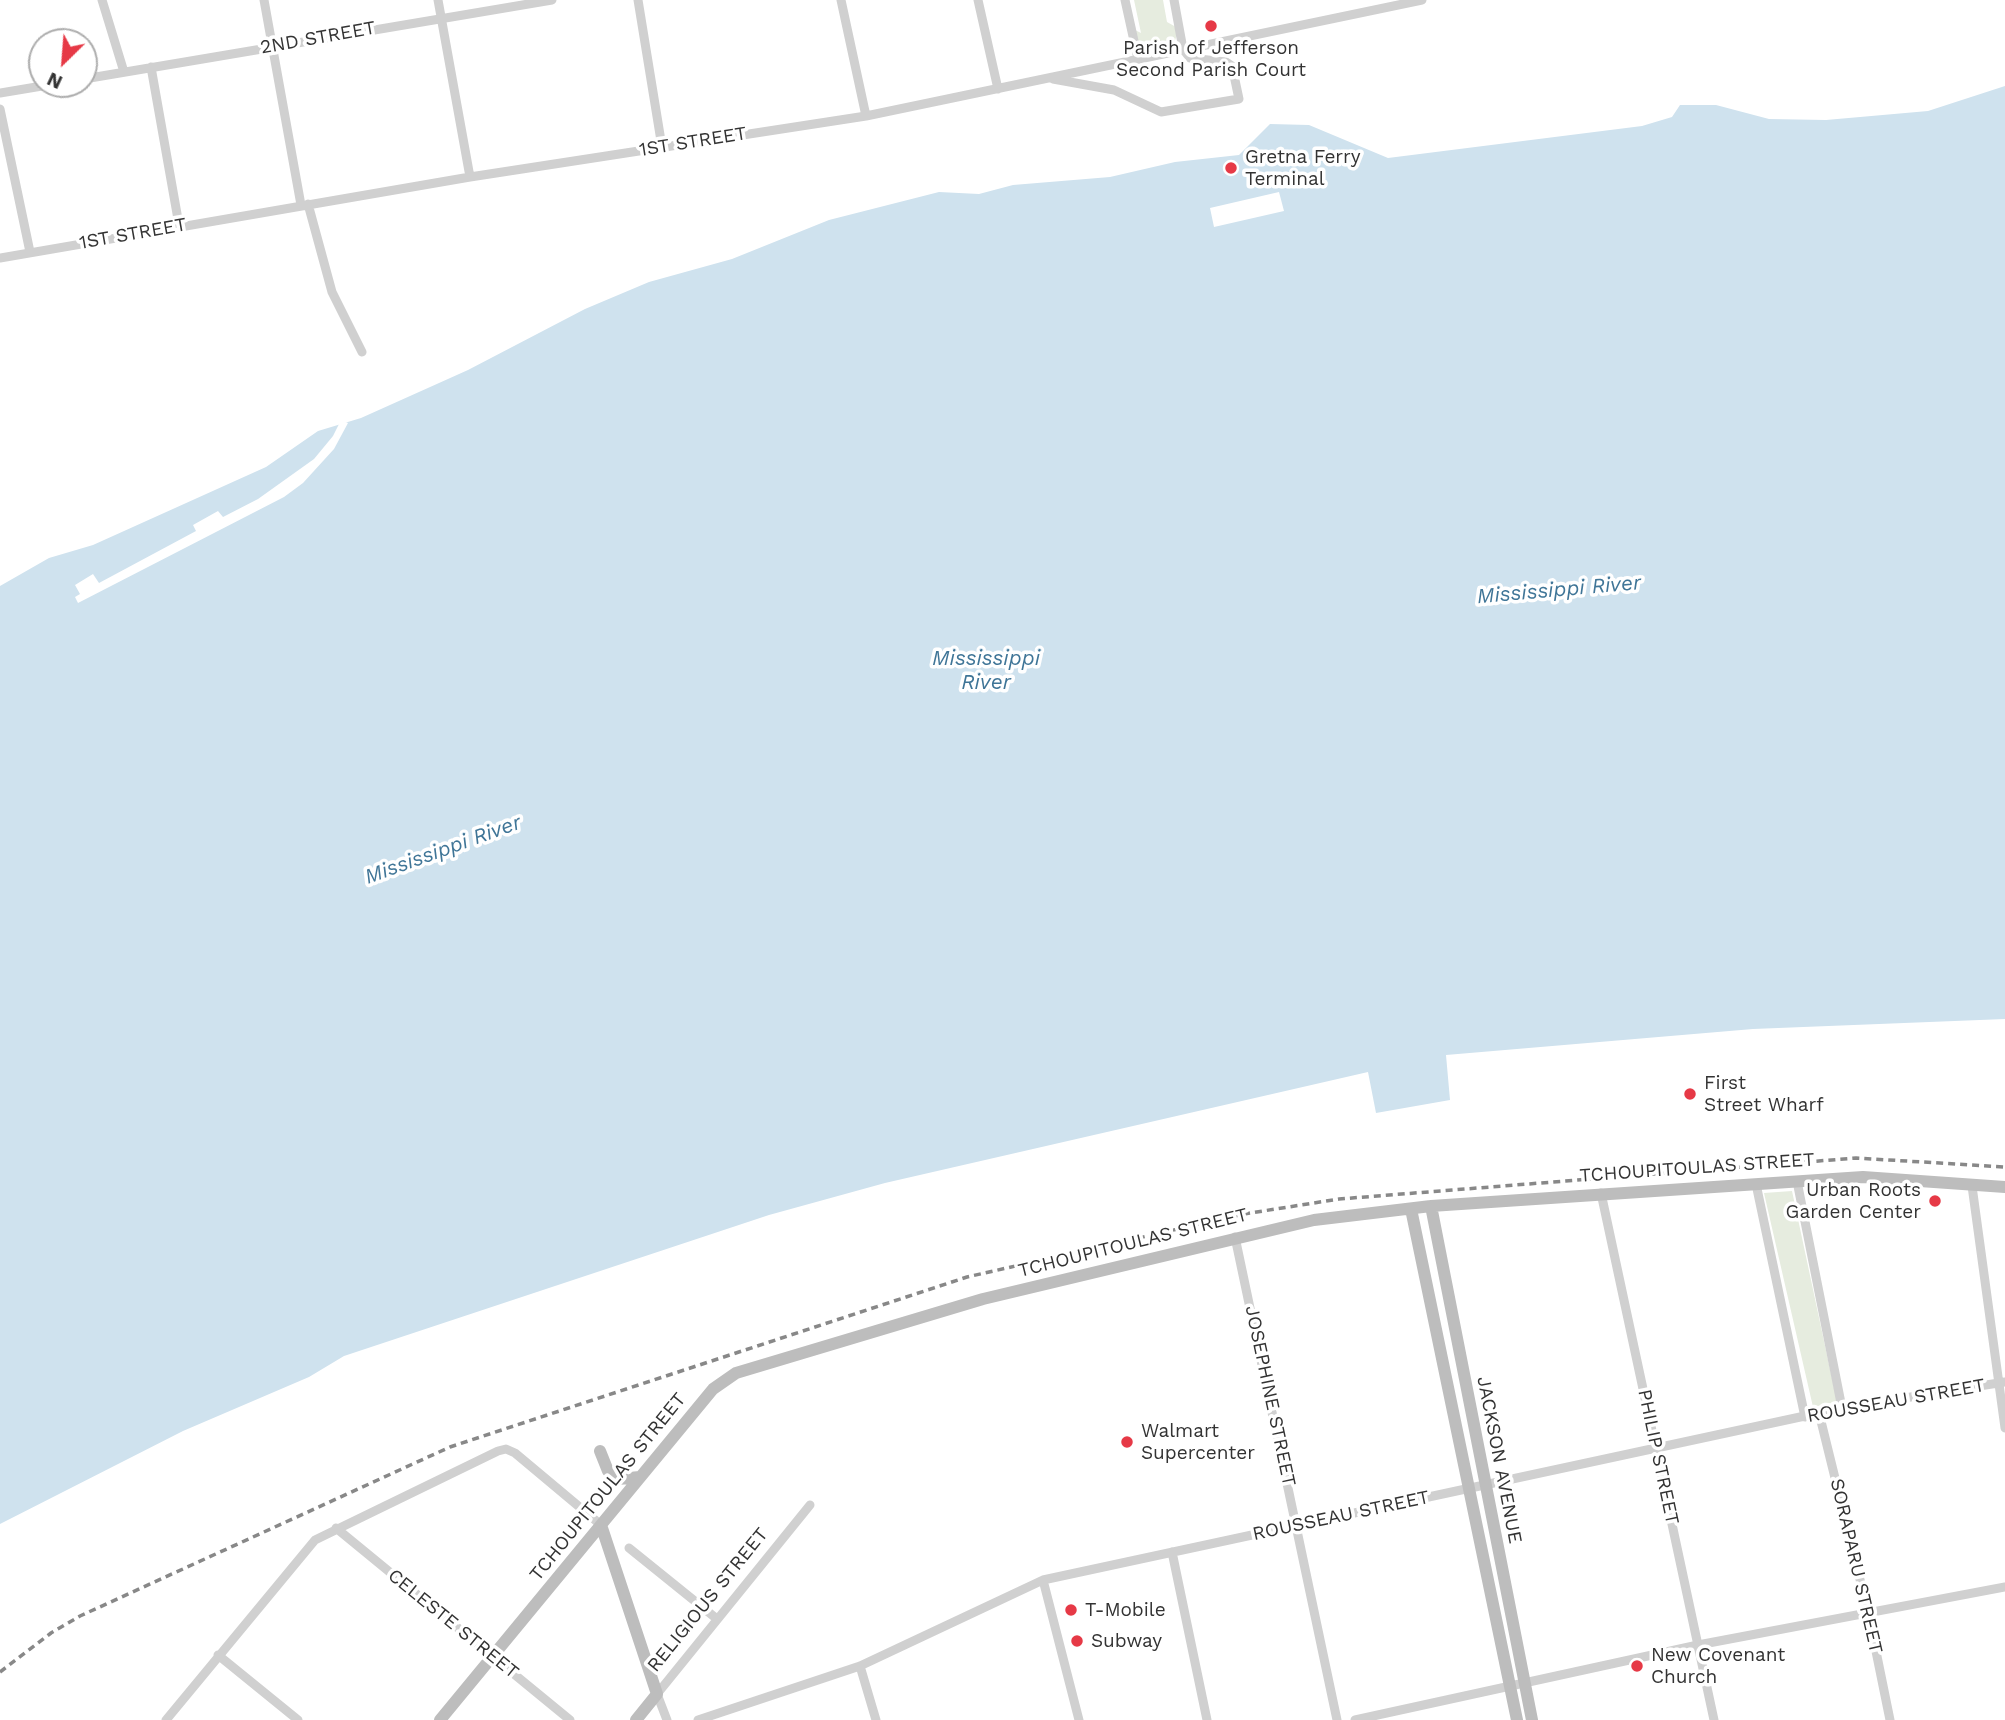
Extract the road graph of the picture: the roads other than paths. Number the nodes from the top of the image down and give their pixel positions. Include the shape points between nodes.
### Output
1 (102, 0) edge
2 (264, 0) edge
3 (438, 0) edge
4 (552, 0) edge
5 (638, 0) edge
6 (841, 0) edge
7 (978, 0) edge
8 (1125, 0) edge
9 (1174, 0) edge
10 (1422, 0) edge
11 (1382, 5) edge
12 (441, 17) junction
13 (272, 46) junction
14 (1184, 49) junction
15 (1138, 59) junction
16 (151, 67) junction
17 (124, 72) junction
18 (98, 77) edge
19 (1048, 78) junction
20 (28, 88) edge
21 (998, 89) junction
22 (0, 93) edge
23 (0, 109) edge
24 (866, 116) junction
25 (662, 147) junction
26 (470, 177) junction
27 (305, 204) junction
28 (179, 225) junction
29 (30, 252) junction
30 (0, 258) edge
31 (362, 352) dead end
32 (1797, 1181) junction
33 (1756, 1184) junction
34 (1972, 1186) junction
35 (2005, 1187) edge
36 (1601, 1193) junction
37 (1431, 1206) junction
38 (1411, 1209) junction
39 (1235, 1237) junction
40 (2002, 1382) edge
41 (1842, 1408) junction
42 (1819, 1413) junction
43 (1805, 1417) junction
44 (2005, 1428) edge
45 (1657, 1449) junction
46 (600, 1451) dead end
47 (640, 1477) junction
48 (1483, 1485) junction
49 (1469, 1488) junction
50 (810, 1505) dead end
51 (601, 1525) junction
52 (1297, 1525) junction
53 (336, 1528) junction
54 (629, 1548) dead end
55 (1171, 1552) junction
56 (1044, 1580) junction
57 (2005, 1587) edge
58 (1868, 1612) junction
59 (717, 1619) junction
60 (1698, 1645) junction
61 (218, 1655) junction
62 (493, 1657) junction
63 (860, 1665) junction
64 (1524, 1684) junction
65 (1511, 1688) junction
66 (657, 1694) junction
67 (166, 1720) edge
68 (298, 1720) edge
69 (440, 1720) edge
70 (570, 1720) edge
71 (636, 1720) edge
72 (667, 1720) edge
73 (698, 1720) edge
74 (876, 1720) edge
75 (1079, 1720) edge
76 (1207, 1720) edge
77 (1337, 1720) edge
78 (1355, 1720) edge
79 (1517, 1720) edge
80 (1532, 1720) edge
81 (1714, 1720) edge
82 (1890, 1720) edge

1 - 17 street
2 - 13 street
3 - 12 street
4 - 12 street, 2ND STREET
5 - 25 street
6 - 24 street
7 - 21 street
8 - 15 street
9 - 14 street
10 - 11 street, 1ST STREET
11 - 14 street, 1ST STREET
12 - 13 street, 2ND STREET
12 - 26 street
13 - 16 street, 2ND STREET
13 - 27 street
14 - 15 street, 1ST STREET
14 - 19 street via 1190,58 1232,66 1239,99 1161,112 1114,90
15 - 19 street, 1ST STREET
16 - 17 street, 2ND STREET
16 - 28 street
17 - 18 street, 2ND STREET
19 - 21 street, 1ST STREET
20 - 22 street
21 - 24 street, 1ST STREET
23 - 29 street
24 - 25 street, 1ST STREET
25 - 26 street, 1ST STREET
26 - 27 street, 1ST STREET
27 - 28 street, 1ST STREET
27 - 31 street via 332,292
28 - 29 street, 1ST STREET
29 - 30 street, 1ST STREET
32 - 33 street, TCHOUPITOULAS STREET
32 - 34 street, TCHOUPITOULAS STREET via 1863,1177
32 - 41 street
33 - 36 street, TCHOUPITOULAS STREET
33 - 43 street
34 - 35 street, TCHOUPITOULAS STREET
34 - 40 street
36 - 37 street, TCHOUPITOULAS STREET
36 - 45 street, PHILIP STREET
37 - 38 street, TCHOUPITOULAS STREET
37 - 48 street, JACKSON AVENUE
38 - 39 street, TCHOUPITOULAS STREET via 1314,1220
38 - 49 street, JACKSON AVENUE
39 - 47 street, TCHOUPITOULAS STREET via 983,1299 730,1375
39 - 52 street, JOSEPHINE STREET
40 - 41 street, ROUSSEAU STREET
40 - 44 street
41 - 42 street, ROUSSEAU STREET
42 - 43 street, ROUSSEAU STREET
42 - 58 street, SORAPARU STREET
43 - 45 street, ROUSSEAU STREET
45 - 48 street, ROUSSEAU STREET
45 - 60 street, PHILIP STREET
46 - 47 street via 608,1471 618,1479
47 - 51 street, TCHOUPITOULAS STREET
48 - 49 street, ROUSSEAU STREET
48 - 64 street, JACKSON AVENUE
49 - 52 street, ROUSSEAU STREET
49 - 65 street, JACKSON AVENUE
50 - 59 street, RELIGIOUS STREET
51 - 53 street via 506,1449
51 - 62 street, TCHOUPITOULAS STREET
51 - 66 street
52 - 55 street, ROUSSEAU STREET
52 - 77 street, JOSEPHINE STREET
53 - 61 street via 314,1540
53 - 62 street, CELESTE STREET
54 - 59 street
55 - 56 street, ROUSSEAU STREET
55 - 76 street
56 - 63 street, ROUSSEAU STREET
56 - 75 street
57 - 58 street
58 - 60 street
58 - 82 street, SORAPARU STREET
59 - 66 street, RELIGIOUS STREET
60 - 64 street
60 - 81 street, PHILIP STREET
61 - 67 street
61 - 68 street
62 - 69 street, TCHOUPITOULAS STREET
62 - 70 street, CELESTE STREET
63 - 73 street, ROUSSEAU STREET
63 - 74 street
64 - 65 street
64 - 80 street, JACKSON AVENUE
65 - 78 street
65 - 79 street, JACKSON AVENUE
66 - 71 street, RELIGIOUS STREET
66 - 72 street

